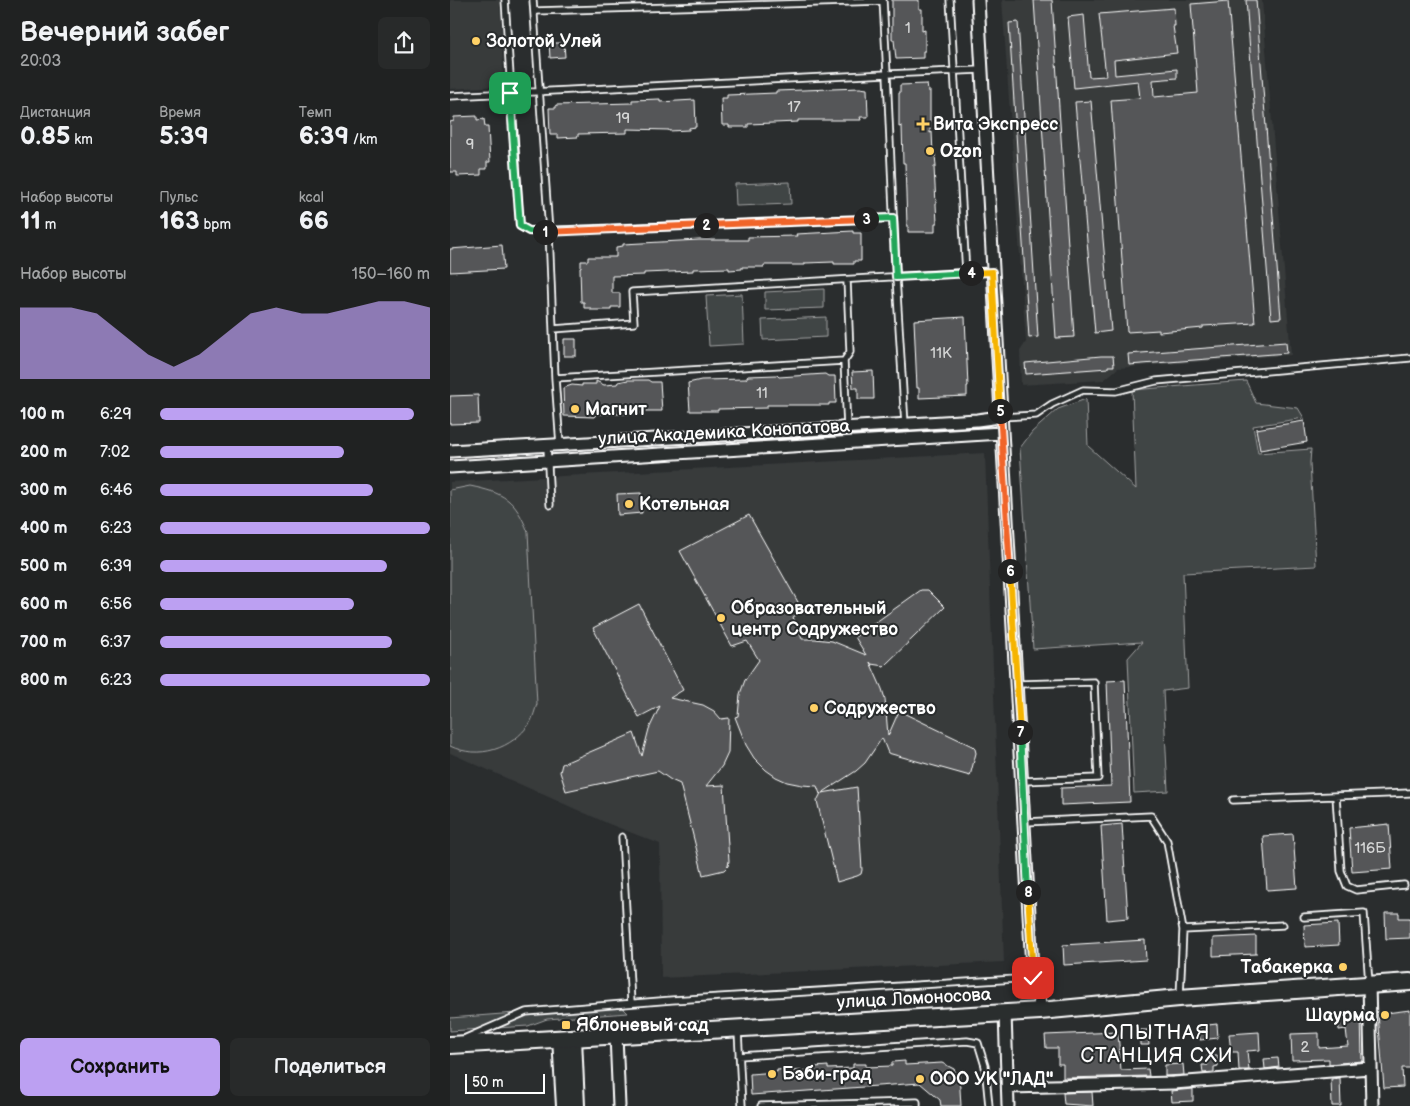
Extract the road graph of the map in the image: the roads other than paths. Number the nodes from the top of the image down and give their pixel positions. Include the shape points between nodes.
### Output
1 (505, 0) edge
2 (533, 0) edge
3 (883, 0) edge
4 (950, 0) edge
5 (978, 0) edge
6 (534, 11) junction
7 (982, 70) junction
8 (954, 72) junction
9 (887, 74) junction
10 (539, 92) junction
11 (510, 93) junction
12 (450, 96) edge
13 (893, 218) junction
14 (549, 232) junction
15 (992, 272) junction
16 (966, 273) junction
17 (896, 277) junction
18 (847, 280) junction
19 (553, 329) junction
20 (1410, 358) edge
21 (844, 361) junction
22 (555, 378) junction
23 (1000, 417) junction
24 (905, 425) junction
25 (847, 428) junction
26 (1001, 433) junction
27 (560, 445) junction
28 (547, 446) junction
29 (450, 451) edge
30 (548, 460) junction
31 (450, 467) edge
32 (550, 504) dead end
33 (1017, 684) junction
34 (1023, 781) junction
35 (1410, 794) edge
36 (1336, 796) junction
37 (1233, 800) dead end
38 (1025, 822) junction
39 (622, 837) dead end
40 (1404, 885) dead end
41 (1304, 917) dead end
42 (1283, 925) dead end
43 (1183, 930) junction
44 (1033, 978) junction
45 (1410, 982) edge
46 (1368, 984) junction
47 (1180, 998) junction
48 (631, 1003) junction
49 (1040, 1011) junction
50 (1005, 1013) junction
51 (738, 1029) junction
52 (616, 1035) junction
53 (567, 1038) junction
54 (450, 1045) edge
55 (740, 1056) junction
56 (1370, 1068) junction
57 (1008, 1087) junction
58 (564, 1106) edge
59 (577, 1106) edge
60 (619, 1106) edge
61 (742, 1106) edge
62 (761, 1106) edge
63 (917, 1106) edge
64 (989, 1106) edge
65 (1008, 1106) edge
66 (1372, 1106) edge

1 - 11 lane
2 - 6 lane
3 - 6 lane
3 - 9 lane
4 - 8 lane
5 - 7 street
6 - 10 lane
7 - 8 lane
7 - 15 street
8 - 9 lane
8 - 16 lane
9 - 10 lane
9 - 13 lane
10 - 11 lane
10 - 14 lane
11 - 12 lane
11 - 14 lane via 520,226 529,231
13 - 14 lane
13 - 17 lane
14 - 19 lane
15 - 16 lane
15 - 23 street
16 - 17 lane
17 - 18 lane
17 - 24 lane
18 - 19 lane via 632,292 634,324
18 - 21 lane via 850,352
19 - 22 lane
20 - 23 lane via 1156,381 1116,391 1083,390 1036,415
21 - 22 lane
21 - 25 lane
22 - 27 lane
23 - 24 street, улица Академика Конопатова
23 - 26 street
24 - 25 street, улица Академика Конопатова
25 - 27 street, улица Академика Конопатова
26 - 30 street, улица Академика Конопатова
26 - 33 street
27 - 28 street, улица Академика Конопатова
28 - 29 street, улица Академика Конопатова
28 - 30 lane
30 - 31 street, улица Академика Конопатова
30 - 32 lane
33 - 34 street
33 - 34 lane via 1094,682 1098,778
34 - 38 street
35 - 36 lane
36 - 37 lane
36 - 40 lane via 1341,872 1347,886 1356,890
38 - 43 lane via 1151,816 1167,840
38 - 44 street
39 - 48 lane
41 - 46 lane via 1364,913
42 - 43 lane
43 - 47 lane
44 - 48 lane
44 - 49 street via 1039,994
45 - 46 main road, улица Ломоносова
46 - 47 main road, улица Ломоносова
46 - 56 street
47 - 49 main road, улица Ломоносова
48 - 54 lane via 526,1012
49 - 50 main road, улица Ломоносова
50 - 51 main road, улица Ломоносова
50 - 57 street
51 - 52 main road, улица Ломоносова
51 - 55 lane
52 - 53 main road, улица Ломоносова
52 - 60 street
53 - 54 main road, улица Ломоносова
53 - 58 street
53 - 59 street
55 - 61 lane
55 - 64 lane via 967,1041 978,1043 985,1066
56 - 57 street via 1174,1084
56 - 66 street
57 - 65 street
62 - 63 lane via 917,1102

